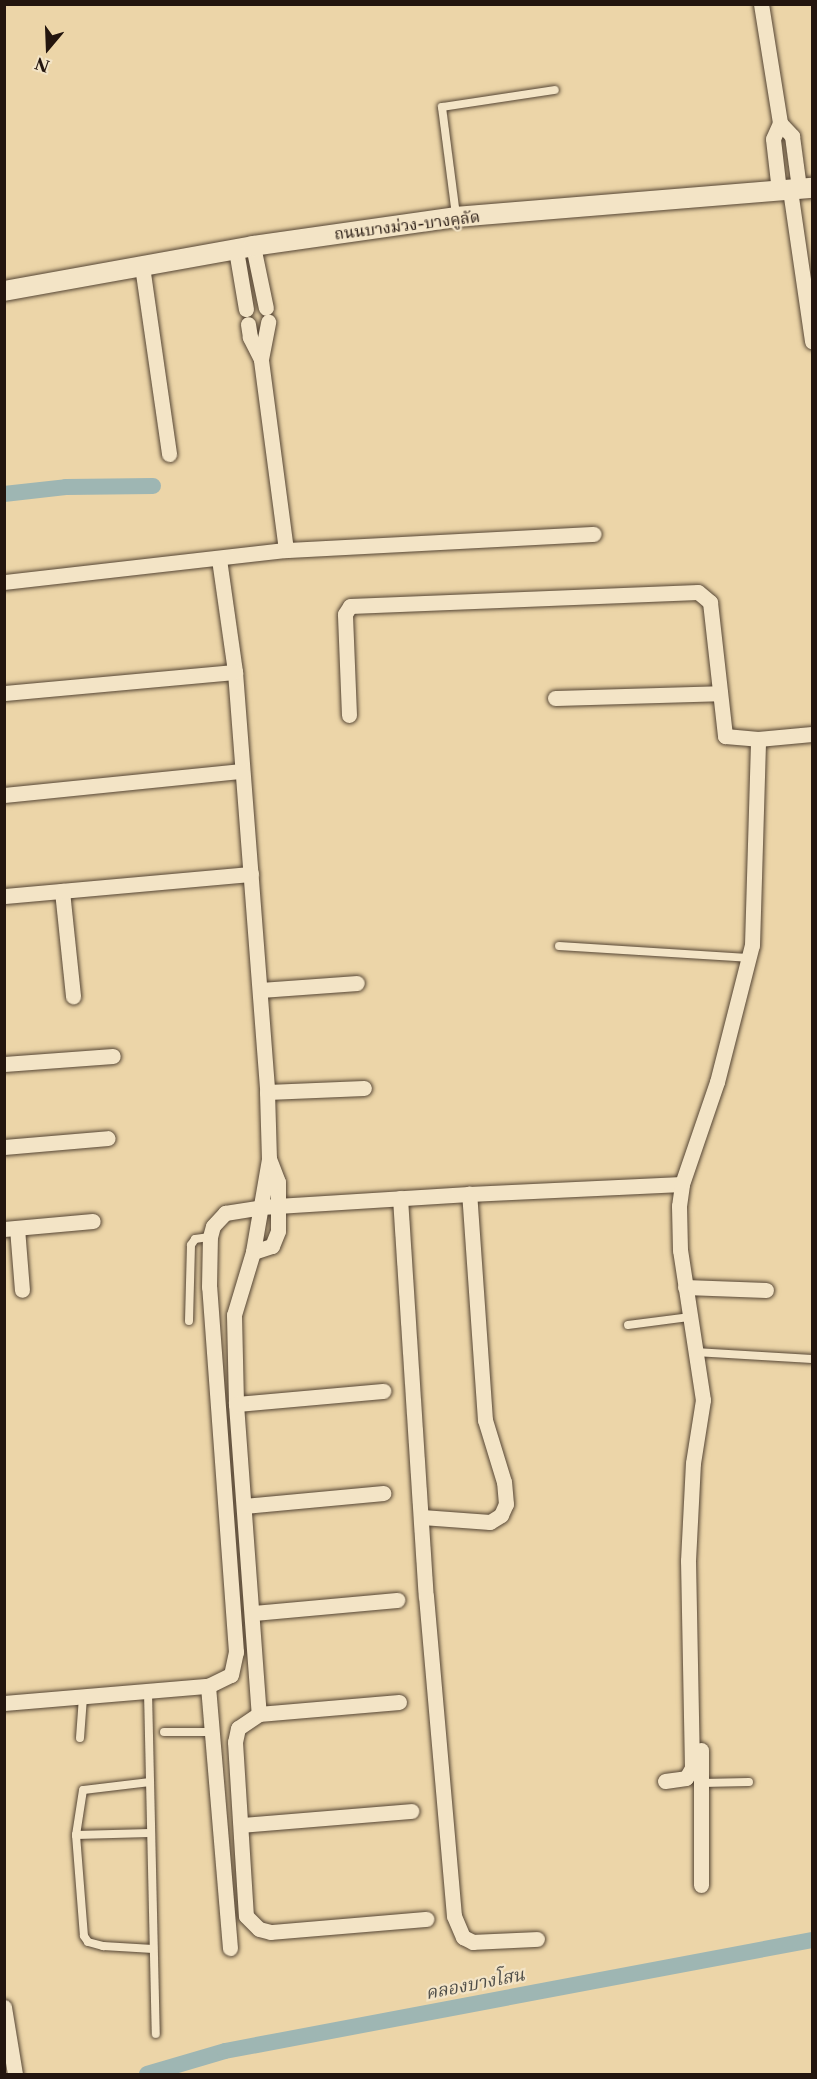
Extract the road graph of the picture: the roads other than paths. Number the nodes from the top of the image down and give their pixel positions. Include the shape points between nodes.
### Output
1 (761, 4) edge
2 (555, 90) dead end
3 (795, 189) edge
4 (456, 217) junction
5 (245, 248) junction
6 (142, 266) junction
7 (4, 291) edge
8 (246, 309) dead end
9 (248, 324) dead end
10 (813, 341) edge
11 (261, 359) junction
12 (169, 454) dead end
13 (594, 534) dead end
14 (286, 550) junction
15 (219, 559) junction
16 (4, 582) edge
17 (235, 672) junction
18 (4, 693) edge
19 (720, 693) junction
20 (555, 698) dead end
21 (349, 715) dead end
22 (813, 734) edge
23 (758, 739) junction
24 (242, 771) junction
25 (4, 795) edge
26 (251, 874) junction
27 (62, 891) junction
28 (4, 896) edge
29 (559, 946) dead end
30 (748, 958) junction
31 (357, 983) dead end
32 (261, 990) junction
33 (73, 996) dead end
34 (113, 1056) dead end
35 (4, 1064) edge
36 (364, 1088) dead end
37 (267, 1092) junction
38 (108, 1138) dead end
39 (4, 1147) edge
40 (269, 1159) junction
41 (682, 1184) junction
42 (469, 1194) junction
43 (400, 1198) junction
44 (280, 1206) junction
45 (261, 1207) junction
46 (93, 1221) dead end
47 (11, 1229) edge
48 (210, 1237) junction
49 (254, 1252) junction
50 (685, 1287) junction
51 (22, 1290) dead end
52 (766, 1290) dead end
53 (690, 1317) junction
54 (189, 1321) dead end
55 (628, 1325) dead end
56 (695, 1352) junction
57 (813, 1359) edge
58 (383, 1391) dead end
59 (703, 1400) junction
60 (236, 1404) junction
61 (383, 1493) dead end
62 (244, 1506) junction
63 (422, 1518) junction
64 (397, 1600) dead end
65 (253, 1613) junction
66 (208, 1686) junction
67 (148, 1692) junction
68 (82, 1697) junction
69 (399, 1702) dead end
70 (4, 1703) edge
71 (259, 1714) junction
72 (164, 1732) dead end
73 (211, 1732) junction
74 (80, 1738) dead end
75 (665, 1781) dead end
76 (150, 1782) junction
77 (749, 1782) dead end
78 (702, 1783) junction
79 (411, 1811) dead end
80 (241, 1825) junction
81 (150, 1833) junction
82 (76, 1835) junction
83 (701, 1885) dead end
84 (426, 1919) dead end
85 (537, 1940) dead end
86 (230, 1948) dead end
87 (153, 1949) junction
88 (4, 2007) edge
89 (156, 2034) dead end
90 (7, 2039) edge
91 (15, 2074) edge

1 - 3 street via 780,123 774,139
2 - 4 lane via 442,107
3 - 4 street, ถนนบางม่วง-บางคูลัด
3 - 10 street
4 - 5 street, ถนนบางม่วง-บางคูลัด
5 - 6 street, ถนนบางม่วง-บางคูลัด
5 - 8 street
5 - 11 street via 267,315
6 - 7 street, ถนนบางม่วง-บางคูลัด
6 - 12 street
9 - 11 street
11 - 14 street
13 - 14 street
14 - 15 street
15 - 16 street
15 - 17 street
17 - 18 street
17 - 24 street
19 - 20 street
19 - 21 street via 710,602 698,592 352,605 345,614
19 - 23 street via 724,736
22 - 23 street
23 - 30 street via 756,893
24 - 25 street
24 - 26 street
26 - 27 street
26 - 32 street
27 - 28 street
27 - 33 street
29 - 30 lane
30 - 41 street via 717,1082
31 - 32 street
32 - 37 street
34 - 35 street
36 - 37 street
37 - 40 street
38 - 39 street
40 - 44 street via 278,1182
40 - 45 street
41 - 42 street
41 - 50 street via 678,1223
42 - 43 street
42 - 63 street via 485,1420 504,1482 506,1504 501,1515 490,1522
43 - 44 street
43 - 63 street
44 - 45 street
44 - 49 street via 276,1241
45 - 48 street via 225,1213 213,1226
45 - 49 street
46 - 47 street
47 - 51 street
48 - 54 lane via 195,1239 191,1245
48 - 66 street via 218,1438 236,1652 231,1675
49 - 60 street via 234,1315
50 - 52 street
50 - 53 street
53 - 55 lane
53 - 56 street
56 - 57 lane
56 - 59 street
58 - 60 street
59 - 75 street via 693,1464 688,1561 692,1768 686,1778
59 - 78 street via 709,1432 700,1467 695,1576 701,1663
60 - 62 street
61 - 62 street
62 - 65 street
63 - 85 street via 454,1916 464,1937 473,1942
64 - 65 street
65 - 71 street
66 - 67 street
66 - 73 street
67 - 68 street
67 - 76 lane
68 - 70 street
68 - 74 lane
69 - 71 street
71 - 80 street via 244,1720 235,1734
72 - 73 lane
73 - 86 street
76 - 81 lane
76 - 82 lane via 83,1790
77 - 78 lane
78 - 83 street
79 - 80 street
80 - 84 street via 246,1916 259,1929 271,1932
81 - 82 lane
81 - 87 lane
82 - 87 lane via 84,1936 88,1942
87 - 89 lane
88 - 90 street
90 - 91 street

